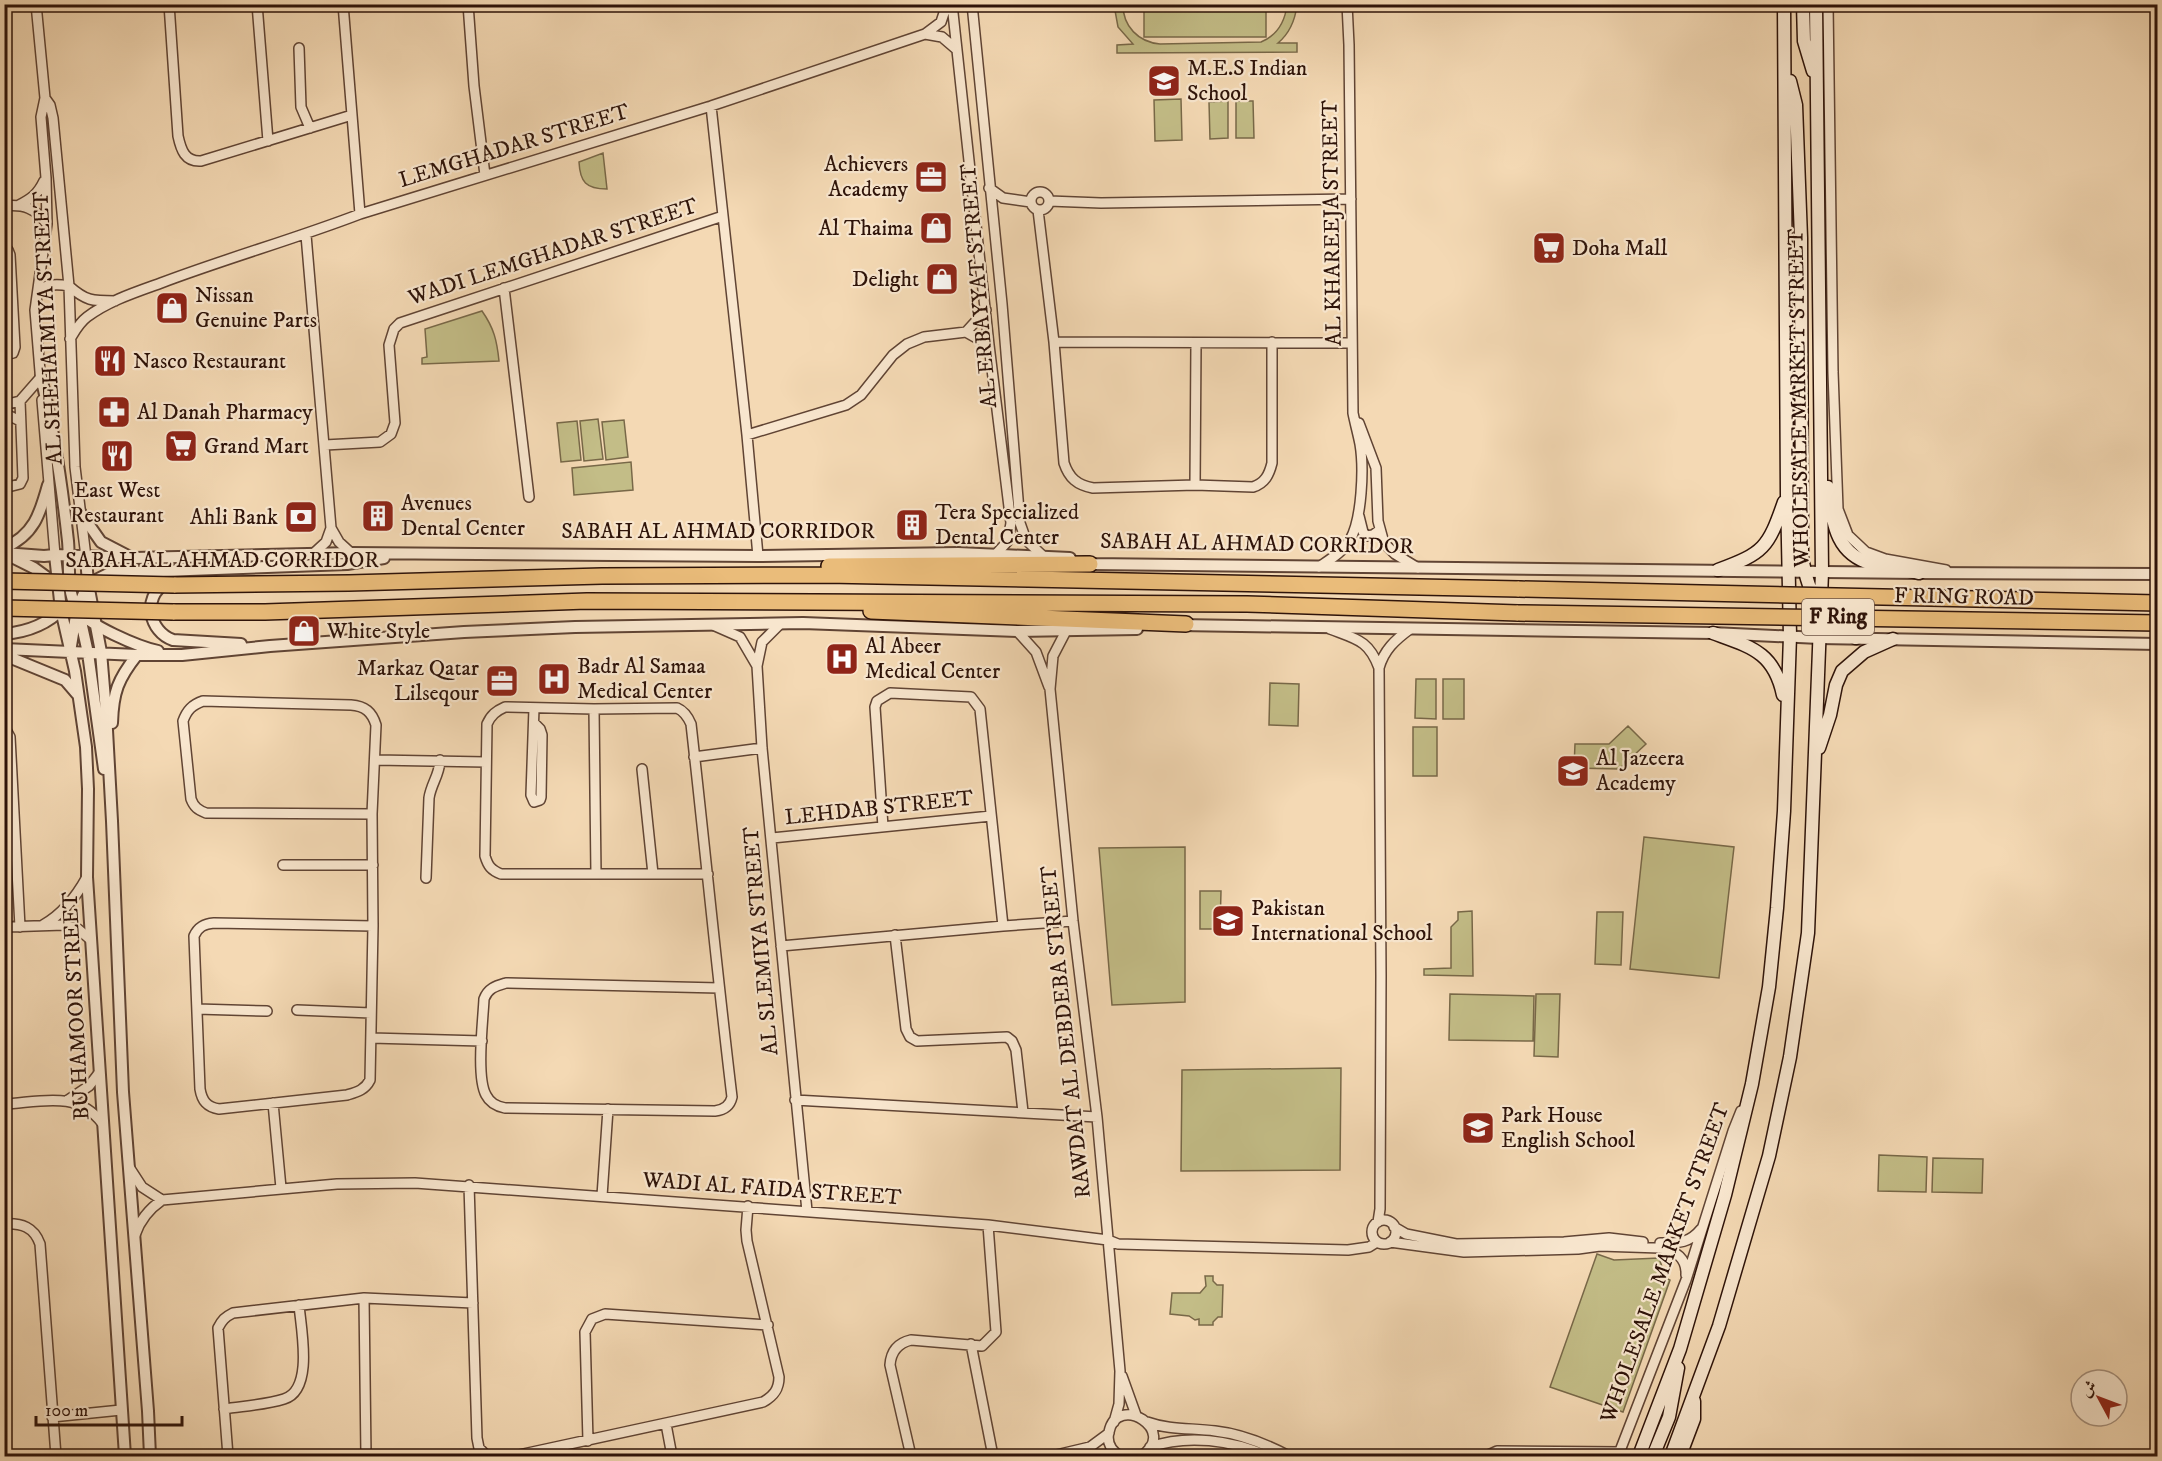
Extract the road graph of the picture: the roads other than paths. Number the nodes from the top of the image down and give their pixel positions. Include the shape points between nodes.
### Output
1 (36, 4) edge
2 (169, 4) edge
3 (257, 4) edge
4 (343, 4) edge
5 (468, 4) edge
6 (947, 4) edge
7 (952, 4) edge
8 (972, 4) edge
9 (1347, 4) edge
10 (1353, 4) edge
11 (1784, 4) edge
12 (1803, 4) edge
13 (1816, 4) edge
14 (1828, 4) edge
15 (925, 34) junction
16 (1349, 45) junction
17 (299, 48) dead end
18 (957, 50) junction
19 (1786, 71) junction
20 (1816, 78) junction
21 (45, 99) junction
22 (711, 106) junction
23 (352, 115) junction
24 (310, 128) junction
25 (268, 141) junction
26 (485, 175) junction
27 (46, 178) junction
28 (989, 188) junction
29 (1351, 199) junction
30 (1049, 201) junction
31 (1031, 202) junction
32 (19, 205) junction
33 (4, 206) edge
34 (1038, 210) junction
35 (360, 213) junction
36 (723, 216) junction
37 (47, 224) junction
38 (306, 235) junction
39 (4, 249) edge
40 (69, 286) junction
41 (504, 288) junction
42 (38, 290) junction
43 (117, 301) junction
44 (986, 310) junction
45 (966, 332) junction
46 (70, 339) junction
47 (1054, 342) junction
48 (1272, 342) junction
49 (1196, 343) junction
50 (1352, 343) junction
51 (989, 345) junction
52 (4, 355) edge
53 (41, 377) junction
54 (1354, 400) junction
55 (20, 401) junction
56 (4, 405) edge
57 (4, 412) edge
58 (20, 421) junction
59 (747, 435) junction
60 (325, 445) junction
61 (1822, 450) junction
62 (48, 485) junction
63 (1194, 485) junction
64 (4, 488) edge
65 (1787, 495) junction
66 (529, 497) dead end
67 (1358, 510) junction
68 (80, 512) junction
69 (331, 528) junction
70 (1380, 530) junction
71 (4, 548) edge
72 (351, 553) junction
73 (4, 554) edge
74 (313, 554) junction
75 (393, 554) junction
76 (996, 554) junction
77 (55, 555) junction
78 (69, 555) junction
79 (758, 556) junction
80 (1043, 556) junction
81 (86, 557) junction
82 (134, 558) junction
83 (1090, 564) junction
84 (1318, 567) junction
85 (1420, 569) junction
86 (189, 570) junction
87 (1718, 570) junction
88 (1789, 571) junction
89 (1804, 571) junction
90 (1822, 572) junction
91 (1919, 573) junction
92 (1963, 573) junction
93 (2157, 574) edge
94 (741, 575) junction
95 (4, 581) edge
96 (88, 584) junction
97 (57, 585) junction
98 (1519, 589) joint
99 (70, 597) junction
100 (806, 602) junction
101 (2157, 603) edge
102 (4, 608) edge
103 (1821, 609) junction
104 (60, 610) junction
105 (76, 610) junction
106 (2157, 623) edge
107 (96, 624) junction
108 (780, 624) junction
109 (1186, 624) junction
110 (712, 625) junction
111 (1325, 627) junction
112 (1410, 629) junction
113 (1017, 631) junction
114 (1066, 631) junction
115 (1713, 633) junction
116 (4, 634) edge
117 (1790, 636) junction
118 (1819, 638) junction
119 (1856, 638) junction
120 (1893, 639) junction
121 (2157, 644) edge
122 (270, 646) junction
123 (4, 649) edge
124 (101, 652) junction
125 (70, 653) junction
126 (88, 653) junction
127 (137, 655) junction
128 (182, 655) junction
129 (4, 656) edge
130 (757, 666) junction
131 (1378, 668) junction
132 (1050, 689) junction
133 (79, 697) junction
134 (534, 708) junction
135 (594, 710) junction
136 (1787, 714) junction
137 (4, 726) edge
138 (762, 748) junction
139 (694, 757) junction
140 (376, 760) junction
141 (440, 760) junction
142 (1815, 760) junction
143 (486, 762) junction
144 (537, 764) dead end
145 (642, 769) dead end
146 (111, 789) junction
147 (372, 814) junction
148 (991, 816) junction
149 (883, 827) junction
150 (772, 838) junction
151 (283, 865) dead end
152 (373, 865) junction
153 (596, 874) junction
154 (653, 874) junction
155 (708, 874) junction
156 (87, 877) junction
157 (426, 878) dead end
158 (1073, 921) junction
159 (41, 926) junction
160 (374, 926) junction
161 (1004, 926) junction
162 (4, 927) edge
163 (20, 927) junction
164 (895, 935) junction
165 (92, 940) junction
166 (781, 946) junction
167 (719, 988) junction
168 (197, 1009) junction
169 (297, 1010) dead end
170 (267, 1011) dead end
171 (372, 1013) junction
172 (371, 1038) junction
173 (482, 1041) junction
174 (99, 1073) junction
175 (1752, 1084) junction
176 (68, 1100) junction
177 (795, 1100) junction
178 (273, 1103) junction
179 (4, 1104) edge
180 (608, 1109) junction
181 (1023, 1112) junction
182 (1097, 1117) junction
183 (102, 1123) junction
184 (128, 1166) junction
185 (469, 1185) junction
186 (281, 1188) junction
187 (602, 1197) junction
188 (162, 1200) junction
189 (747, 1206) junction
190 (807, 1211) junction
191 (1387, 1223) junction
192 (4, 1224) edge
193 (988, 1225) junction
194 (1704, 1225) junction
195 (134, 1237) junction
196 (1108, 1240) junction
197 (1377, 1242) junction
198 (1389, 1242) junction
199 (1686, 1280) junction
200 (363, 1298) junction
201 (473, 1303) junction
202 (299, 1305) junction
203 (768, 1325) junction
204 (971, 1344) junction
205 (1680, 1349) junction
206 (1120, 1371) junction
207 (1694, 1394) junction
208 (224, 1409) junction
209 (121, 1410) junction
210 (1136, 1415) junction
211 (52, 1417) junction
212 (1114, 1422) junction
213 (1147, 1422) junction
214 (666, 1424) junction
215 (1108, 1433) junction
216 (588, 1441) junction
217 (1150, 1447) junction
218 (1619, 1454) edge
219 (56, 1456) edge
220 (125, 1456) edge
221 (150, 1456) edge
222 (228, 1456) edge
223 (366, 1456) edge
224 (487, 1456) edge
225 (514, 1456) edge
226 (672, 1456) edge
227 (911, 1456) edge
228 (993, 1456) edge
229 (1052, 1456) edge
230 (1094, 1456) edge
231 (1119, 1456) edge
232 (1141, 1456) edge
233 (1268, 1456) edge
234 (1289, 1456) edge
235 (1486, 1456) edge
236 (1639, 1456) edge
237 (1653, 1456) edge
238 (1671, 1456) edge
239 (1680, 1456) edge

1 - 21 street, AL SHEHAIMIYA STREET
2 - 25 street via 182,152 190,160 201,161
3 - 25 street
4 - 23 street
5 - 26 street
6 - 15 street, LEMGHADAR STREET via 941,22
7 - 18 street, AL ERBAYYAT STREET
8 - 28 street, AL ERBAYYAT STREET
9 - 16 street, AL KHAREEJA STREET
10 - 16 street, AL KHAREEJA STREET
11 - 19 main road, WHOLESALE MARKET STREET
12 - 20 main road via 1804,41
13 - 20 main road, WHOLESALE MARKET STREET
14 - 92 street, WHOLESALE MARKET STREET via 1838,509 1848,535 1866,552
15 - 18 street via 942,37
15 - 22 street, LEMGHADAR STREET
16 - 29 street, AL KHAREEJA STREET
17 - 24 street via 301,107
18 - 44 street, AL ERBAYYAT STREET
19 - 65 main road, WHOLESALE MARKET STREET
19 - 89 main road via 1796,105 1801,238
20 - 61 main road, WHOLESALE MARKET STREET
21 - 27 street, AL SHEHAIMIYA STREET via 41,117
21 - 40 street, AL SHEHAIMIYA STREET via 53,118
22 - 26 street, LEMGHADAR STREET
22 - 36 street
23 - 24 street
23 - 35 street
24 - 25 street
26 - 35 street, LEMGHADAR STREET
27 - 32 street via 40,191
27 - 37 street, AL SHEHAIMIYA STREET
28 - 31 street via 1003,198
28 - 80 street, AL ERBAYYAT STREET via 1020,523 1026,540
29 - 30 street
29 - 50 street, AL KHAREEJA STREET
30 - 31 street via 1040,192
30 - 34 street via 1046,208
31 - 34 street
32 - 33 street
32 - 37 street via 35,210
34 - 47 street
35 - 38 street, LEMGHADAR STREET
36 - 41 street, WADI LEMGHADAR STREET
36 - 59 street
37 - 42 street, AL SHEHAIMIYA STREET
38 - 43 street, LEMGHADAR STREET via 183,274
38 - 60 street
39 - 52 street via 10,255 15,347 13,353
40 - 42 street via 57,284
40 - 43 street, LEMGHADAR STREET via 80,297
40 - 46 street, AL SHEHAIMIYA STREET
41 - 60 street, WADI LEMGHADAR STREET via 400,323 389,345 395,423 391,434 380,442
41 - 66 street
42 - 53 street, AL SHEHAIMIYA STREET via 35,310
43 - 46 street, LEMGHADAR STREET via 83,320
44 - 45 street
44 - 51 street, AL ERBAYYAT STREET
45 - 51 street
45 - 59 street via 924,337 907,344 893,355 861,395 846,405
46 - 68 street, AL SHEHAIMIYA STREET
47 - 49 street
47 - 63 street via 1065,463 1075,481 1093,488
48 - 49 street
48 - 50 street
48 - 63 street via 1272,463 1266,480 1254,487
49 - 63 street
50 - 54 street, AL KHAREEJA STREET
51 - 76 street, AL ERBAYYAT STREET via 1011,523 1008,541
53 - 55 street
53 - 62 street, AL SHEHAIMIYA STREET
53 - 78 street via 52,425
54 - 67 street, AL KHAREEJA STREET via 1361,459
54 - 70 street, AL KHAREEJA STREET via 1376,468
55 - 56 street
55 - 58 street
57 - 58 street
58 - 64 street via 23,478 21,484
59 - 79 street
60 - 69 street
61 - 90 main road, WHOLESALE MARKET STREET
61 - 91 main road via 1834,527 1840,541 1863,561
62 - 71 street via 35,525
62 - 77 street, AL SHEHAIMIYA STREET
65 - 87 main road via 1773,534 1763,548 1748,559
65 - 88 main road, WHOLESALE MARKET STREET
67 - 70 street, AL KHAREEJA STREET via 1366,536
67 - 84 street, AL KHAREEJA STREET via 1348,542
68 - 81 street, AL SHEHAIMIYA STREET
68 - 82 street via 104,544
69 - 72 street
69 - 74 street via 326,542
70 - 85 street, AL KHAREEJA STREET via 1386,546
72 - 74 street, SABAH AL AHMAD CORRIDOR
72 - 75 street, SABAH AL AHMAD CORRIDOR
73 - 77 street, SABAH AL AHMAD CORRIDOR
73 - 97 street via 34,568
74 - 82 street, SABAH AL AHMAD CORRIDOR
75 - 79 street, SABAH AL AHMAD CORRIDOR
75 - 86 street via 381,560 347,564
76 - 79 street, SABAH AL AHMAD CORRIDOR
76 - 80 street, SABAH AL AHMAD CORRIDOR
77 - 78 street, SABAH AL AHMAD CORRIDOR
77 - 97 street, BU HAMOOR STREET
78 - 81 street, SABAH AL AHMAD CORRIDOR
78 - 99 street
80 - 83 street, SABAH AL AHMAD CORRIDOR
81 - 82 street, SABAH AL AHMAD CORRIDOR
81 - 96 street, BU HAMOOR STREET
81 - 99 street via 81,581
83 - 84 street, SABAH AL AHMAD CORRIDOR
83 - 94 highway via 776,567
84 - 85 street, SABAH AL AHMAD CORRIDOR
85 - 87 street, SABAH AL AHMAD CORRIDOR
86 - 96 street via 110,573
86 - 122 street via 158,588 152,598 158,632 173,640
87 - 88 street, F RING ROAD
88 - 89 street, F RING ROAD
88 - 117 main road, WHOLESALE MARKET STREET
89 - 90 street, F RING ROAD
89 - 103 main road
90 - 91 street, F RING ROAD
90 - 103 main road, WHOLESALE MARKET STREET
91 - 92 street, F RING ROAD
92 - 93 street, F RING ROAD
94 - 95 highway, SABAH AL AHMAD CORRIDOR, bridge via 174,585
94 - 98 highway, SABAH AL AHMAD CORRIDOR
96 - 105 street
96 - 107 street, BU HAMOOR STREET
97 - 99 street
97 - 104 street, BU HAMOOR STREET
98 - 101 highway, F RING ROAD / F Ring, bridge
99 - 104 street
99 - 105 street
100 - 102 highway, bridge via 558,601 173,612
100 - 106 highway, F RING ROAD / F Ring, bridge via 1248,604 1518,613
100 - 109 highway via 837,609 909,614
103 - 118 main road, WHOLESALE MARKET STREET
103 - 119 main road via 1835,625
104 - 116 street via 41,625
104 - 125 street, BU HAMOOR STREET
105 - 107 street
105 - 125 street
105 - 126 street
107 - 124 street, BU HAMOOR STREET
107 - 128 street via 142,647
108 - 110 street
108 - 113 street
108 - 130 street, AL SLEMIYA STREET via 762,642
109 - 111 street
109 - 114 street
110 - 122 street via 534,628
110 - 130 street, AL SLEMIYA STREET via 740,637
111 - 112 street
111 - 131 street via 1361,640 1370,648
112 - 115 street
112 - 131 street via 1390,645
113 - 114 street
113 - 132 street, RAWDAT AL DEBDEBA STREET via 1036,652
114 - 132 street, RAWDAT AL DEBDEBA STREET via 1053,656
115 - 117 street, F RING ROAD
115 - 136 main road via 1750,647 1772,664
117 - 118 street, F RING ROAD
117 - 136 main road, WHOLESALE MARKET STREET
118 - 119 street, F RING ROAD
118 - 142 main road, WHOLESALE MARKET STREET
119 - 120 street, F RING ROAD
120 - 121 street, F RING ROAD
120 - 142 main road via 1864,652 1842,671
122 - 128 street
123 - 125 street
124 - 126 street
124 - 127 street
124 - 146 street, BU HAMOOR STREET
125 - 126 street
125 - 133 street, BU HAMOOR STREET
126 - 146 street via 102,757
127 - 128 street
127 - 146 street via 115,693
129 - 133 street via 65,680
130 - 138 street, AL SLEMIYA STREET
131 - 191 street via 1380,1209
132 - 158 street, RAWDAT AL DEBDEBA STREET
133 - 156 street, BU HAMOOR STREET via 88,789
134 - 135 street
134 - 143 street via 505,707 493,714 487,724
134 - 144 street via 532,734
135 - 139 street via 677,708 691,724
135 - 153 street
136 - 175 main road, WHOLESALE MARKET STREET via 1778,908
137 - 163 street via 10,737
138 - 139 street
138 - 150 street, AL SLEMIYA STREET
139 - 155 street
140 - 141 street
140 - 147 street
140 - 147 street via 374,717 359,706 203,701 190,707 183,721 191,799 206,813
141 - 143 street
141 - 157 street via 429,798
142 - 207 main road, WHOLESALE MARKET STREET via 1808,933 1790,1057 1752,1218
143 - 153 street via 485,856 489,867 501,874
145 - 154 street
146 - 184 street, BU HAMOOR STREET
147 - 152 street
148 - 149 street, LEHDAB STREET
148 - 149 street via 980,709 976,702 964,695 890,693 875,707
148 - 161 street
149 - 150 street, LEHDAB STREET
150 - 166 street, AL SLEMIYA STREET
151 - 152 street
152 - 160 street
153 - 154 street
154 - 155 street
155 - 167 street
156 - 159 street via 63,911
156 - 165 street, BU HAMOOR STREET
158 - 161 street
158 - 182 street, RAWDAT AL DEBDEBA STREET
159 - 163 street
159 - 165 street via 72,926
160 - 168 street via 206,923 194,936
160 - 171 street
161 - 164 street
162 - 163 street
164 - 166 street
164 - 181 street via 910,1037 917,1041 1008,1037 1016,1050
165 - 174 street, BU HAMOOR STREET
166 - 177 street, AL SLEMIYA STREET
167 - 173 street via 506,983 486,993
167 - 180 street via 731,1103 715,1111
168 - 170 street
168 - 178 street via 201,1098 219,1109
169 - 171 street
171 - 172 street
172 - 173 street
172 - 178 street via 367,1086 347,1095
173 - 180 street via 482,1084 496,1106
174 - 176 street via 89,1086
174 - 183 street, BU HAMOOR STREET
175 - 194 street, WHOLESALE MARKET STREET
175 - 205 main road, WHOLESALE MARKET STREET via 1725,1195
176 - 179 street
176 - 183 street via 84,1106
177 - 181 street
177 - 190 street, AL SLEMIYA STREET
178 - 186 street
180 - 187 street
181 - 182 street
182 - 196 street, RAWDAT AL DEBDEBA STREET
183 - 209 street, BU HAMOOR STREET
184 - 188 street via 142,1187
184 - 195 street, BU HAMOOR STREET
185 - 186 street, WADI AL FAIDA STREET via 372,1182
185 - 187 street, WADI AL FAIDA STREET
185 - 201 street
186 - 188 street, WADI AL FAIDA STREET
187 - 189 street, WADI AL FAIDA STREET
188 - 195 street via 141,1220
189 - 190 street, WADI AL FAIDA STREET
189 - 203 street via 747,1241
190 - 193 street, WADI AL FAIDA STREET
191 - 194 street via 1406,1234 1456,1244 1609,1238 1672,1243 1690,1240
191 - 197 street via 1372,1232
191 - 198 street via 1394,1237
192 - 211 street via 31,1229 40,1244
193 - 196 street, WADI AL FAIDA STREET
193 - 204 street via 996,1332 982,1346
194 - 199 street, WHOLESALE MARKET STREET
195 - 221 street, BU HAMOOR STREET
196 - 197 street, WADI AL FAIDA STREET via 1118,1244 1348,1250
196 - 206 street, RAWDAT AL DEBDEBA STREET
197 - 198 street, WADI AL FAIDA STREET
198 - 199 street, WADI AL FAIDA STREET via 1464,1252 1600,1246 1669,1249 1683,1259
199 - 218 street, WHOLESALE MARKET STREET
200 - 201 street
200 - 202 street
200 - 223 street
201 - 224 street via 477,1438 479,1448
202 - 208 street via 303,1376 297,1390 284,1399
202 - 208 street via 233,1312 222,1319 218,1328
203 - 214 street via 779,1377 770,1398
203 - 216 street via 605,1314 592,1319 585,1332
204 - 227 street via 912,1340 893,1350 890,1365
204 - 228 street
205 - 236 main road, WHOLESALE MARKET STREET
205 - 237 main road via 1672,1405
206 - 210 street, RAWDAT AL DEBDEBA STREET
206 - 212 street, RAWDAT AL DEBDEBA STREET
207 - 238 main road, WHOLESALE MARKET STREET
207 - 239 main road via 1694,1419
208 - 222 street
209 - 211 street
209 - 220 street, BU HAMOOR STREET
210 - 212 street via 1122,1416
210 - 213 street
211 - 219 street
212 - 215 street, RAWDAT AL DEBDEBA STREET
213 - 217 street via 1152,1434
213 - 234 street via 1241,1436
214 - 216 street
214 - 226 street
215 - 229 street via 1090,1447
215 - 231 street via 1110,1446
216 - 225 street
217 - 232 street
217 - 233 street via 1181,1439 1223,1442
218 - 235 street via 1497,1450
230 - 231 street

